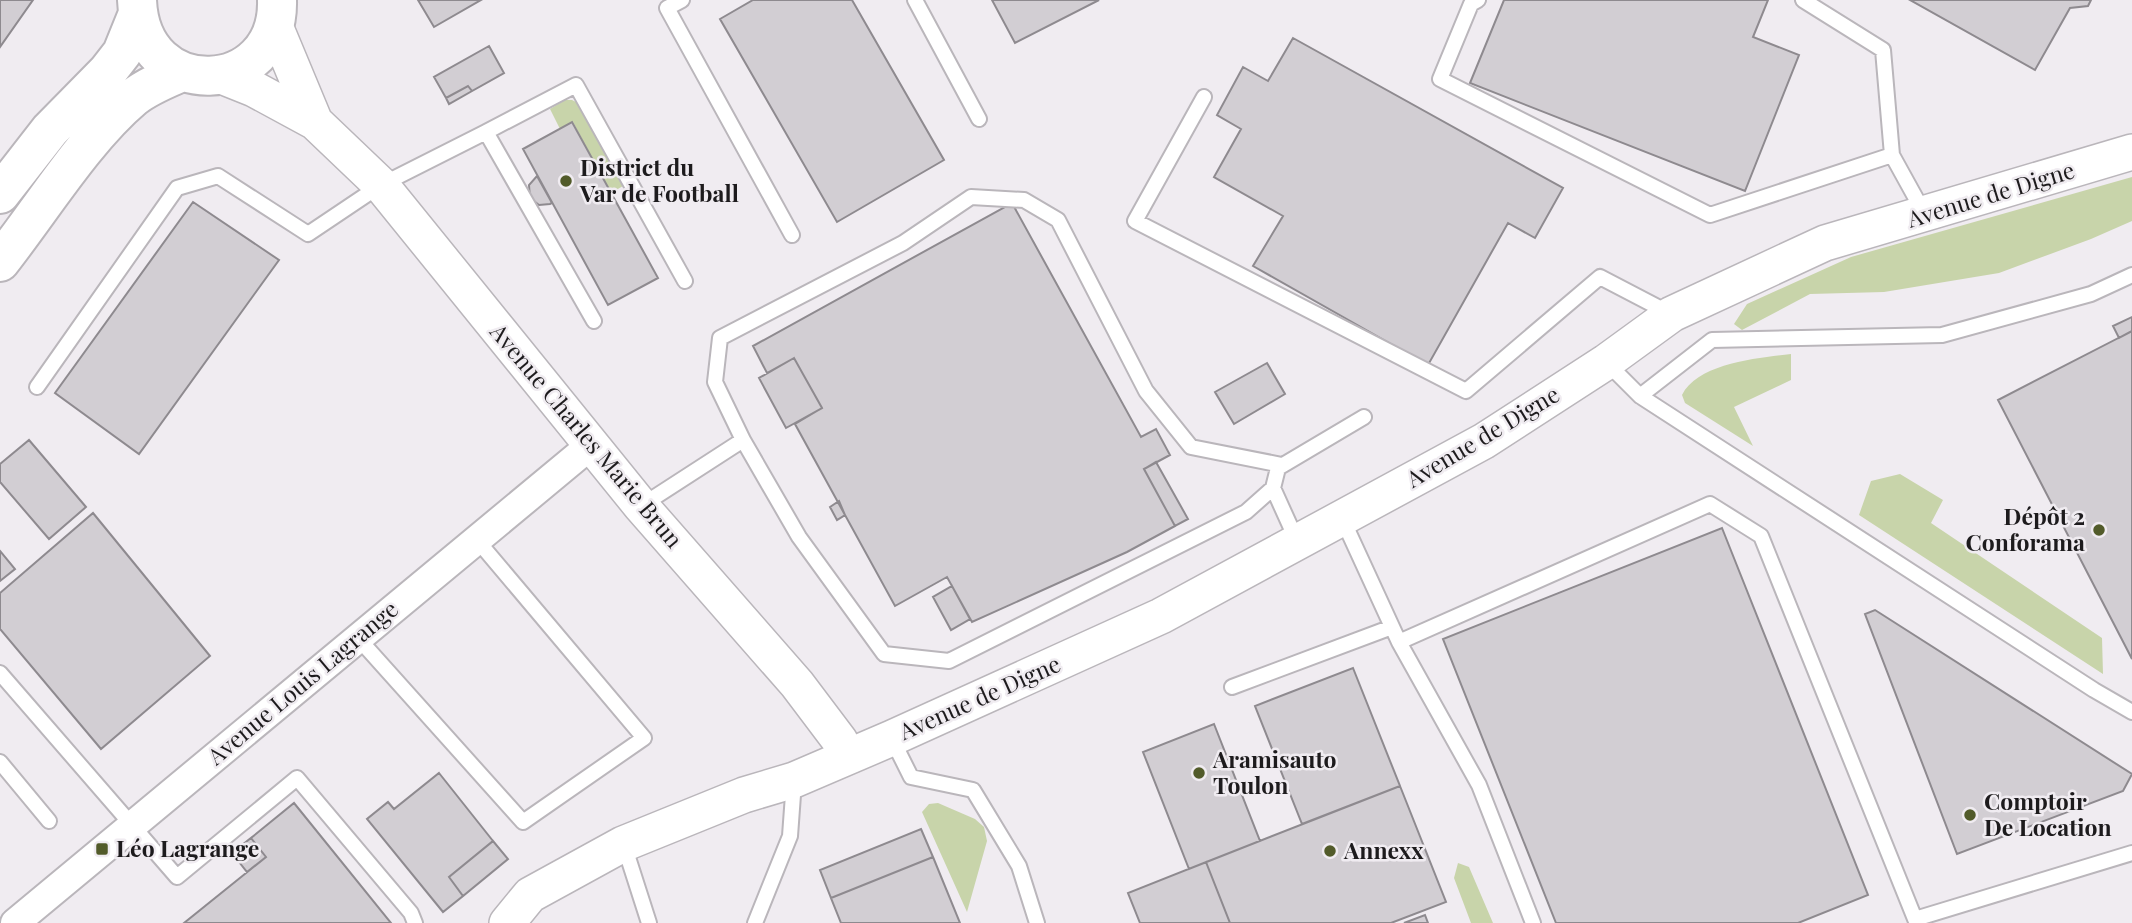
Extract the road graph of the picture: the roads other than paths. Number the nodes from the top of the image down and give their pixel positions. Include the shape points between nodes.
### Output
1 (682, 0) edge
2 (915, 0) edge
3 (1478, 0) edge
4 (1803, 0) edge
5 (137, 8) edge
6 (276, 13) edge
7 (200, 74) junction
8 (1204, 97) dead end
9 (979, 120) dead end
10 (315, 122) junction
11 (486, 132) junction
12 (2132, 152) edge
13 (1892, 155) junction
14 (381, 185) junction
15 (0, 194) edge
16 (1924, 215) junction
17 (792, 235) dead end
18 (0, 262) edge
19 (2132, 275) edge
20 (685, 281) dead end
21 (1672, 314) junction
22 (594, 321) dead end
23 (1606, 362) junction
24 (37, 387) dead end
25 (1640, 396) junction
26 (1364, 417) dead end
27 (743, 440) junction
28 (591, 445) junction
29 (1282, 465) junction
30 (1273, 488) junction
31 (641, 506) junction
32 (1342, 518) junction
33 (477, 540) junction
34 (1298, 542) junction
35 (1392, 627) junction
36 (358, 638) junction
37 (1399, 642) junction
38 (0, 673) edge
39 (1233, 687) dead end
40 (2132, 712) edge
41 (892, 738) junction
42 (845, 758) junction
43 (0, 762) edge
44 (794, 780) junction
45 (49, 821) dead end
46 (132, 824) junction
47 (624, 844) junction
48 (2132, 853) edge
49 (1913, 921) edge
50 (15, 923) edge
51 (415, 923) edge
52 (507, 923) edge
53 (649, 923) edge
54 (755, 923) edge
55 (1037, 923) edge
56 (1533, 923) edge

1 - 17 lane via 667,8
2 - 9 lane
3 - 13 lane via 1471,4 1440,79 1710,215
4 - 13 lane via 1883,50
5 - 7 main road via 148,44 169,65
5 - 15 main road via 122,53 50,130
6 - 7 main road via 269,40 248,63 234,71
6 - 10 street
7 - 10 street via 254,89
7 - 18 main road via 158,82 135,97 78,158
8 - 21 lane via 1135,221 1466,391 1600,277
10 - 14 street, Avenue Charles Marie Brun
11 - 14 lane
11 - 20 lane via 576,85
11 - 22 lane
12 - 16 street, Avenue de Digne
13 - 16 lane
14 - 24 lane via 308,234 218,176 177,188
14 - 28 street, Avenue Charles Marie Brun
16 - 21 street, Avenue de Digne via 1825,243
19 - 25 lane via 2091,293 1942,335 1712,340
21 - 23 street, Avenue de Digne
23 - 25 lane
23 - 32 street, Avenue de Digne via 1484,441
25 - 40 lane
26 - 29 lane
27 - 29 lane via 715,382 720,338 902,243 971,197 1024,200 1058,220 1146,391 1191,447
27 - 30 lane via 799,537 884,654 949,661 1246,512
27 - 31 lane
28 - 31 street, Avenue Charles Marie Brun
28 - 33 street, Avenue Louis Lagrange
29 - 30 lane
30 - 34 lane
31 - 42 street, Avenue Charles Marie Brun via 797,684 840,741
32 - 34 street, Avenue de Digne
32 - 35 lane
33 - 36 street, Avenue Louis Lagrange
33 - 36 lane via 645,738 523,822
34 - 41 street, Avenue de Digne via 1161,616
35 - 37 lane
35 - 39 lane
36 - 46 street, Avenue Louis Lagrange
37 - 49 lane via 1710,505 1761,536
37 - 56 lane via 1479,785
38 - 46 lane
41 - 42 street, Avenue de Digne
41 - 55 lane via 911,778 973,790 1019,866
42 - 44 street, Avenue de Digne
43 - 45 lane
44 - 47 street, Avenue de Digne via 744,795
44 - 54 lane via 790,836
46 - 50 street, Avenue Louis Lagrange
46 - 51 lane via 177,877 297,778
47 - 52 street, Avenue de Digne via 530,895
47 - 53 lane
48 - 49 lane

